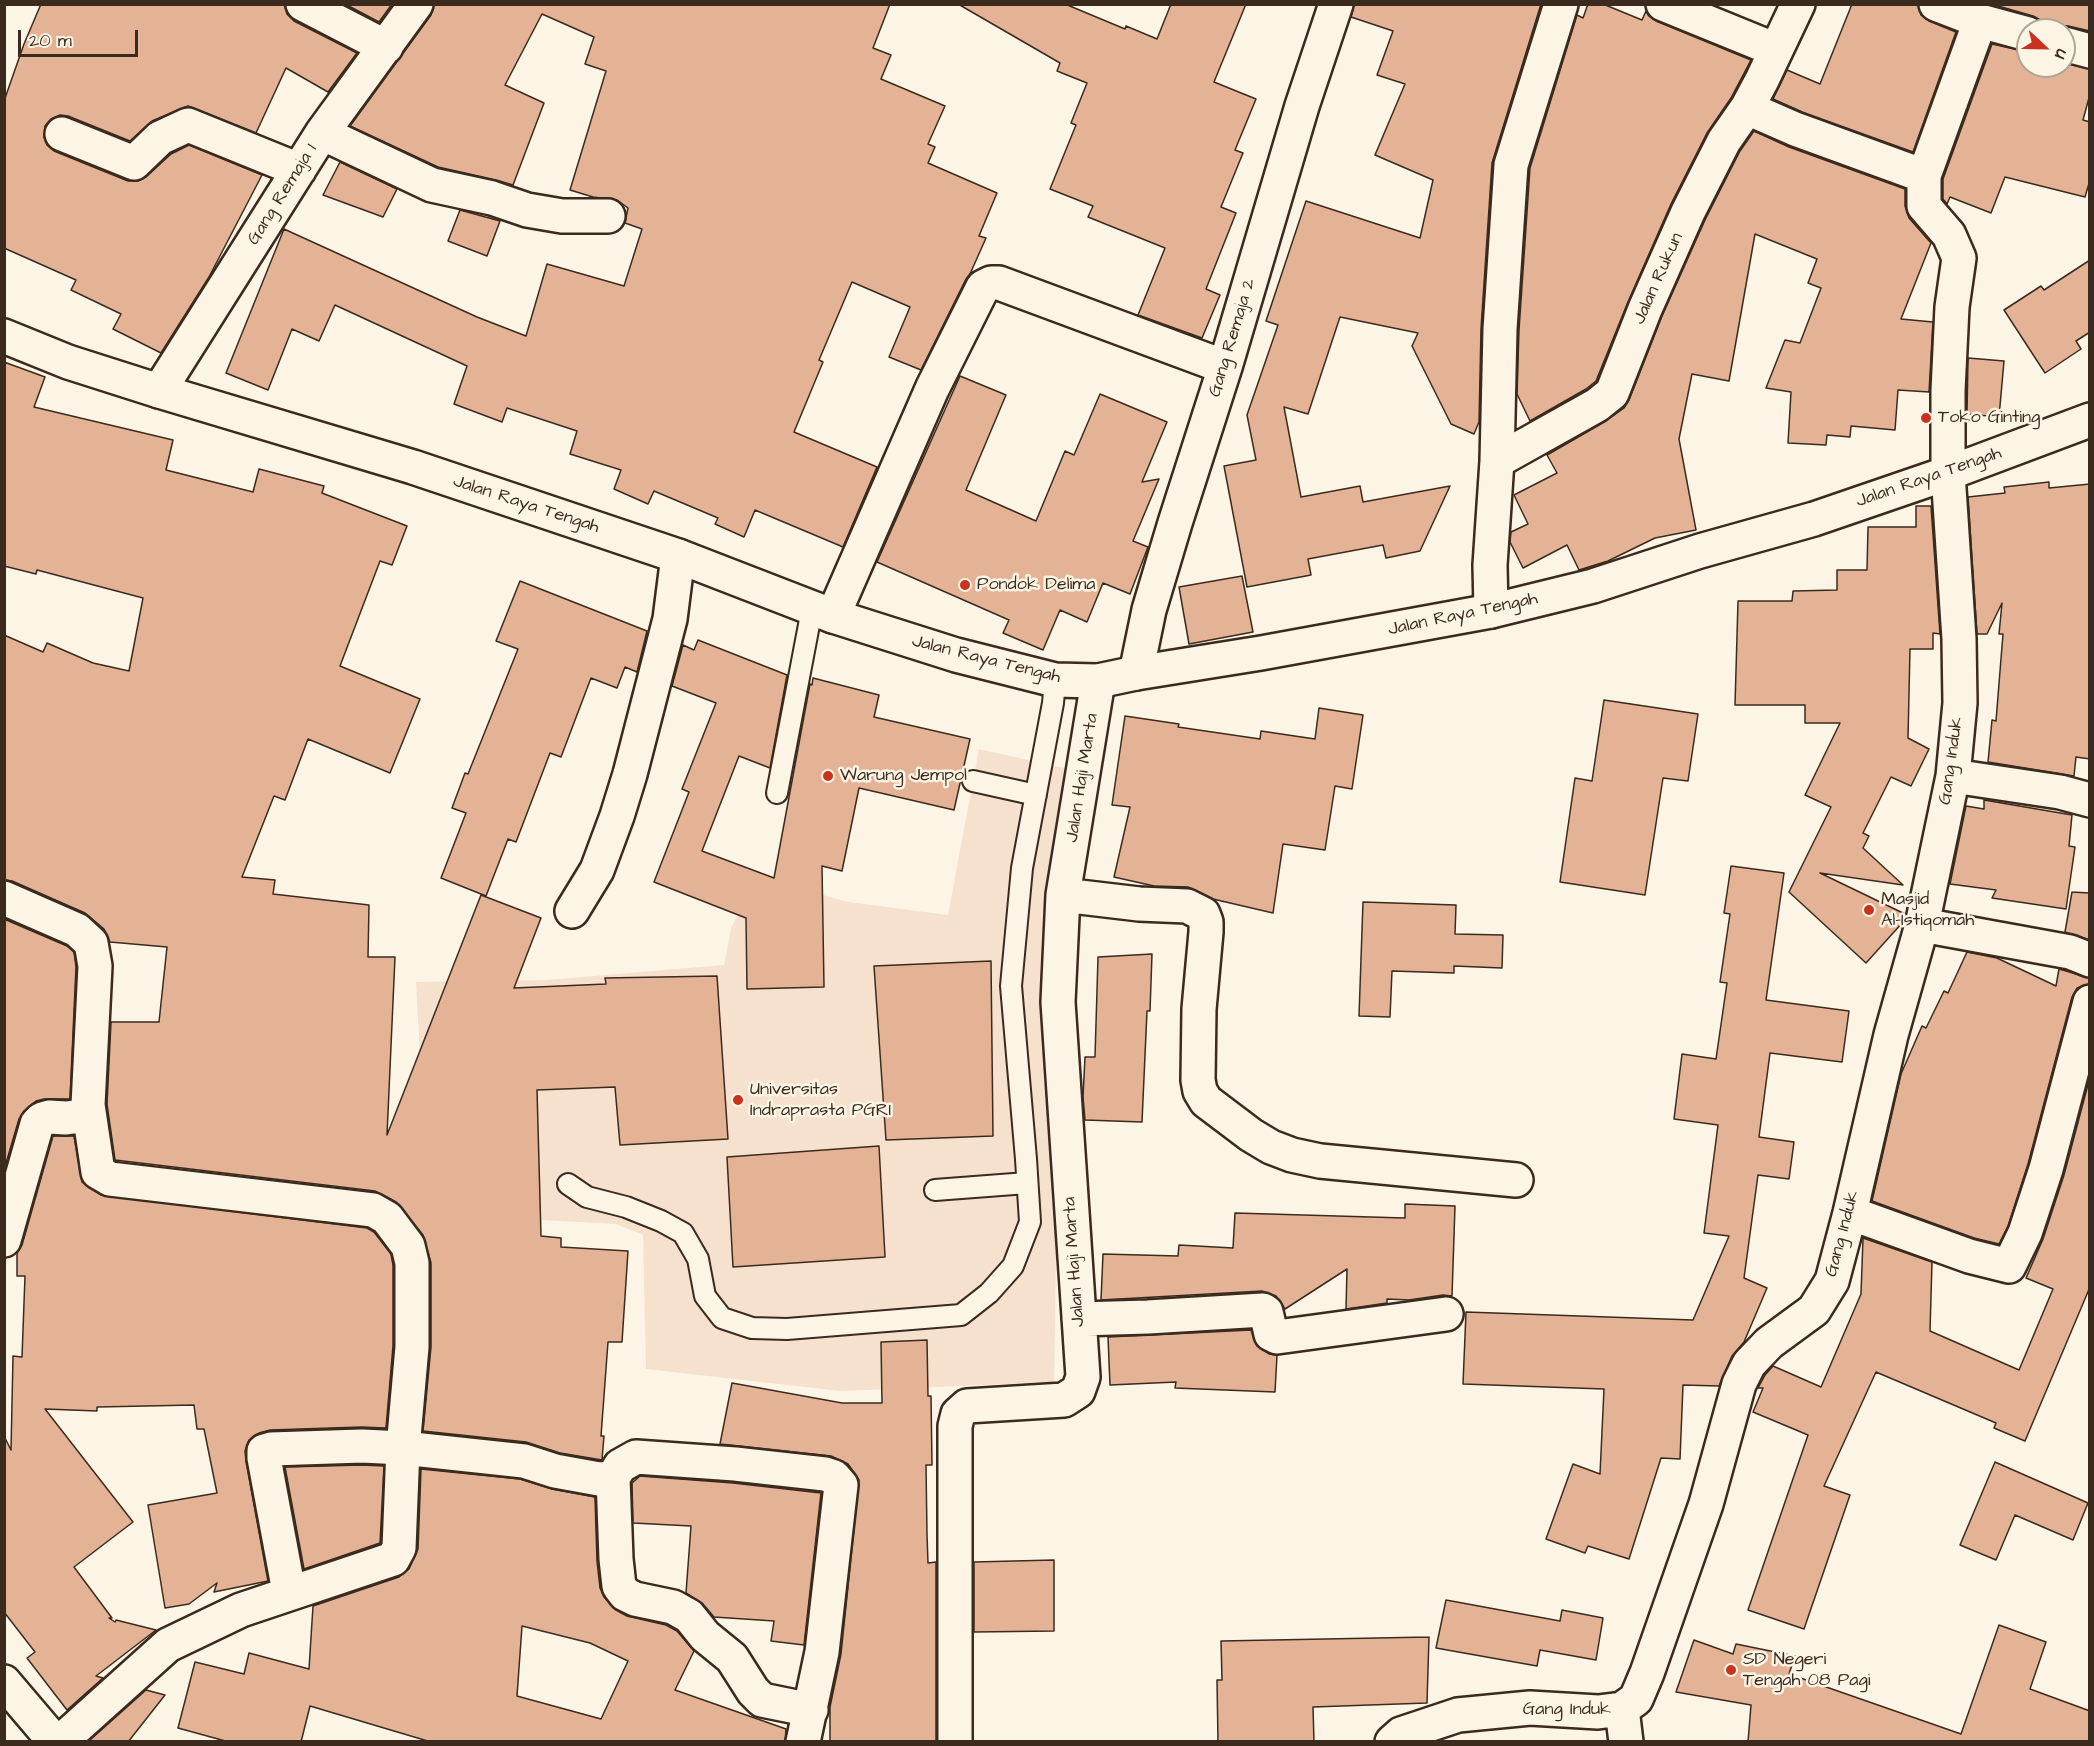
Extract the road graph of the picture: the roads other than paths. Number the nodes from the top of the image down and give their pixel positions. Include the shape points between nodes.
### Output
1 (303, 4) edge
2 (416, 4) edge
3 (1336, 4) edge
4 (1561, 4) edge
5 (1663, 4) edge
6 (1798, 4) edge
7 (1936, 4) edge
8 (1980, 21) junction
9 (2016, 31) edge
10 (386, 47) junction
11 (1776, 50) junction
12 (1747, 108) junction
13 (322, 133) junction
14 (62, 134) dead end
15 (299, 170) junction
16 (1924, 176) junction
17 (608, 216) dead end
18 (4, 336) edge
19 (1225, 367) junction
20 (159, 391) junction
21 (2090, 420) edge
22 (1497, 461) junction
23 (1948, 473) junction
24 (678, 556) junction
25 (1491, 611) junction
26 (822, 613) junction
27 (1136, 673) junction
28 (1055, 680) junction
29 (1098, 681) junction
30 (1953, 776) junction
31 (974, 781) dead end
32 (777, 793) dead end
33 (1036, 795) junction
34 (2090, 800) edge
35 (1063, 895) junction
36 (4, 898) edge
37 (573, 910) dead end
38 (1922, 925) junction
39 (2090, 960) edge
40 (2088, 1012) edge
41 (89, 1115) junction
42 (1516, 1180) dead end
43 (1028, 1183) junction
44 (568, 1184) dead end
45 (935, 1190) dead end
46 (1850, 1213) junction
47 (4, 1239) edge
48 (1446, 1314) dead end
49 (1079, 1319) junction
50 (402, 1448) junction
51 (613, 1478) junction
52 (289, 1592) junction
53 (4, 1682) edge
54 (1622, 1709) junction
55 (811, 1710) junction
56 (58, 1742) edge
57 (803, 1742) edge
58 (955, 1742) edge
59 (1392, 1742) edge
60 (1626, 1742) edge

1 - 10 street
2 - 10 street, Gang Remaja 1
3 - 19 street, Gang Remaja 2
4 - 22 street via 1511,165 1500,329
5 - 11 street
6 - 11 street, Jalan Rukun
7 - 8 street
8 - 9 street
8 - 16 street, Gang Induk
10 - 13 street, Gang Remaja 1
11 - 12 street, Jalan Rukun
12 - 16 street
12 - 22 street, Jalan Rukun via 1724,141 1688,212 1612,393
13 - 15 street, Gang Remaja 1
13 - 17 street via 432,185 527,210 562,216
14 - 15 street via 134,163 160,138 188,125
15 - 20 street, Gang Remaja 1
16 - 23 street, Gang Induk via 1924,207 1949,234 1959,258 1948,391
18 - 20 street, Jalan Raya Tengah via 68,362
19 - 26 street via 999,283 983,287
19 - 27 street, Gang Remaja 2 via 1149,610
20 - 24 street, Jalan Raya Tengah via 413,467
21 - 23 street, Jalan Raya Tengah
22 - 25 street
23 - 25 street, Jalan Raya Tengah via 1814,519 1593,586
23 - 30 street, Gang Induk via 1959,639
24 - 26 street, Jalan Raya Tengah
24 - 37 street via 670,619 630,774 597,870
25 - 27 street, Jalan Raya Tengah
26 - 28 street, Jalan Raya Tengah via 956,655
26 - 32 lane
27 - 29 street, Jalan Raya Tengah
28 - 29 street, Jalan Raya Tengah
28 - 33 lane
29 - 35 street, Jalan Haji Marta
30 - 34 street
30 - 38 street, Gang Induk
31 - 33 lane
33 - 43 lane via 1022,868 1011,986
35 - 42 street via 1187,906 1203,914 1206,932 1199,1009 1200,1091 1206,1101 1251,1135 1292,1155 1320,1161
35 - 49 street, Jalan Haji Marta via 1058,1002
36 - 41 street via 77,930 91,943 95,966
38 - 39 street via 2070,952
38 - 46 street, Gang Induk
40 - 46 street via 2046,1169 2025,1233 2009,1266 1969,1256
41 - 47 street via 49,1117 37,1124
41 - 50 street via 98,1172 110,1179 374,1210 387,1218 408,1246 412,1263 412,1347
43 - 44 lane via 1030,1222 1013,1266 989,1293 961,1315 787,1329 752,1328 722,1318 705,1296 698,1259 683,1233 644,1214 587,1197
43 - 45 lane
46 - 54 street, Gang Induk via 1832,1281 1814,1310 1762,1350 1739,1384 1706,1504 1647,1673 1636,1699
48 - 49 street via 1277,1337 1271,1334 1263,1310
49 - 58 street, Jalan Haji Marta via 1083,1377 1078,1391 1064,1400 967,1406 958,1414
50 - 51 street via 524,1461 555,1471
50 - 52 street via 399,1548 393,1559
50 - 52 street via 264,1451
51 - 55 street via 616,1559 625,1594 673,1607 689,1617 732,1659 762,1700
51 - 55 street via 620,1466 636,1457 825,1474 841,1485 822,1652
52 - 56 street via 198,1629 168,1646
53 - 56 street
54 - 59 street, Gang Induk via 1598,1712 1530,1708 1458,1714 1401,1734
54 - 60 street
55 - 57 street

